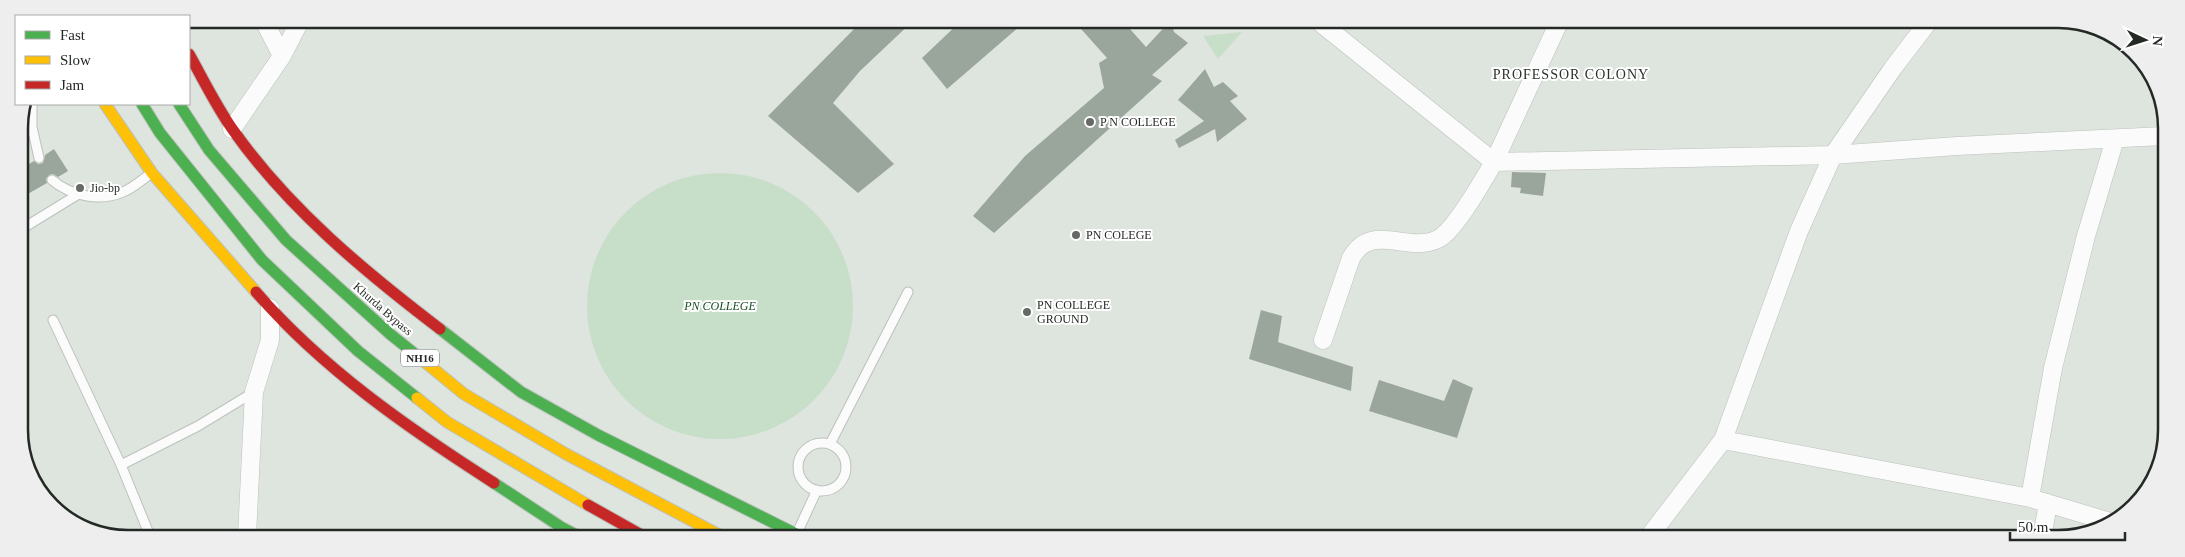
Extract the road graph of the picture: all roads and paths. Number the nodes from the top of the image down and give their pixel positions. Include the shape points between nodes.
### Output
1 (268, 28) edge
2 (296, 28) edge
3 (1328, 28) edge
4 (1556, 28) edge
5 (1924, 28) edge
6 (190, 56) edge
7 (282, 56) junction
8 (32, 105) edge
9 (106, 105) edge
10 (143, 105) edge
11 (180, 105) edge
12 (32, 126) junction
13 (28, 128) edge
14 (232, 129) junction
15 (2158, 136) edge
16 (2114, 139) junction
17 (1833, 155) junction
18 (39, 158) dead end
19 (1494, 162) junction
20 (152, 173) junction
21 (52, 180) dead end
22 (77, 194) junction
23 (28, 225) edge
24 (908, 292) dead end
25 (270, 308) junction
26 (52, 320) dead end
27 (1323, 340) dead end
28 (254, 392) junction
29 (1723, 440) junction
30 (830, 444) junction
31 (121, 466) junction
32 (817, 490) junction
33 (2030, 498) junction
34 (2048, 503) junction
35 (2102, 519) edge
36 (1655, 529) edge
37 (2044, 529) edge
38 (148, 530) edge
39 (248, 530) edge
40 (555, 530) edge
41 (632, 530) edge
42 (709, 530) edge
43 (788, 530) edge
44 (801, 530) edge

1 - 7 street
2 - 7 street
3 - 19 street
4 - 19 street
5 - 17 street
6 - 14 main road
7 - 14 street
8 - 12 lane
9 - 20 main road
10 - 41 main road, NH16 via 160,133 262,260 358,351 446,422
11 - 42 main road, Khurda Bypass / NH16 via 209,150 286,240 390,334 464,394 566,454
12 - 13 lane
12 - 18 lane
14 - 43 main road via 295,204 373,278 521,392 598,435
15 - 16 street
16 - 17 street
16 - 33 street via 2053,368
17 - 19 street
17 - 29 street via 1799,231
19 - 27 street via 1462,213 1439,239 1429,242 1375,240 1357,247
20 - 22 lane via 124,192 107,196
20 - 25 main road
21 - 22 lane via 62,189
22 - 23 lane
24 - 30 lane
25 - 28 street via 270,340
25 - 40 main road via 356,388
26 - 31 lane
28 - 31 lane
28 - 39 street
29 - 33 street
29 - 36 street
30 - 32 lane via 842,453 844,476 832,488
30 - 32 lane via 808,448 799,460 803,482
31 - 38 lane
32 - 44 lane
33 - 34 street
34 - 35 street
34 - 37 street

